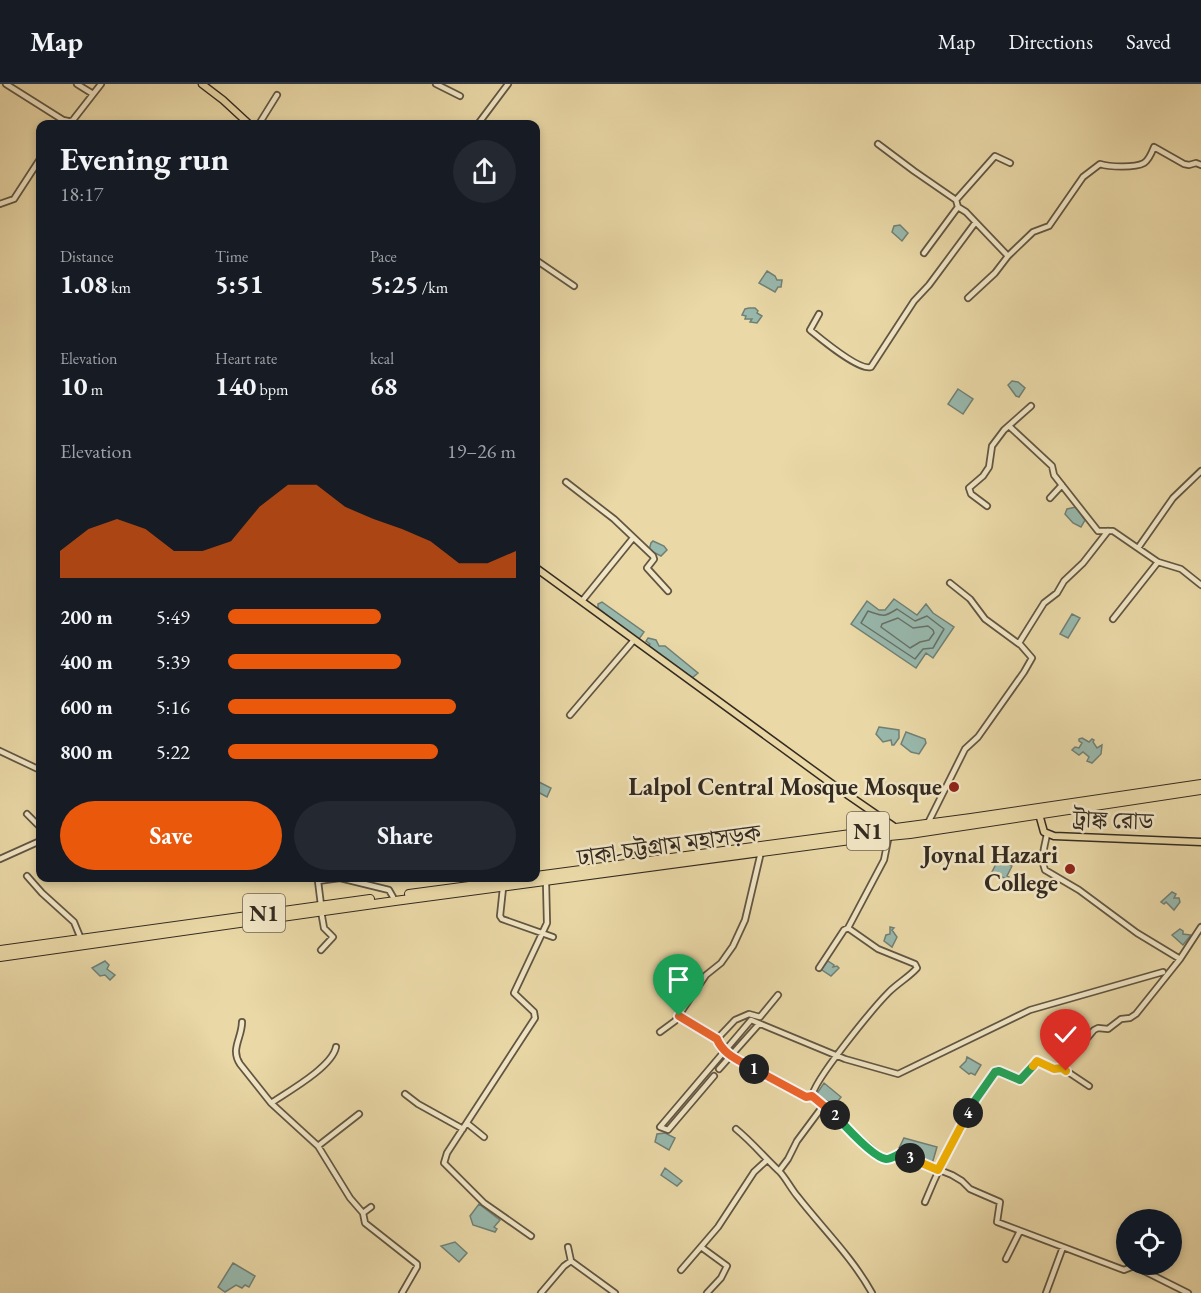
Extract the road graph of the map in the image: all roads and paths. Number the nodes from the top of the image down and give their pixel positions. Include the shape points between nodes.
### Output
1 (6, 84) edge
2 (77, 84) edge
3 (101, 84) edge
4 (202, 84) edge
5 (436, 84) edge
6 (508, 84) edge
7 (93, 94) junction
8 (277, 95) dead end
9 (460, 96) dead end
10 (63, 120) edge
11 (73, 120) edge
12 (245, 120) edge
13 (261, 120) edge
14 (481, 120) edge
15 (878, 144) dead end
16 (1010, 163) dead end
17 (36, 165) edge
18 (1201, 165) edge
19 (956, 200) junction
20 (0, 204) edge
21 (958, 207) junction
22 (975, 223) junction
23 (924, 253) dead end
24 (1008, 256) junction
25 (540, 263) edge
26 (574, 286) dead end
27 (968, 298) dead end
28 (819, 314) dead end
29 (1031, 406) dead end
30 (1009, 426) junction
31 (1201, 471) edge
32 (566, 482) dead end
33 (1062, 485) junction
34 (1050, 498) dead end
35 (987, 506) dead end
36 (1108, 531) junction
37 (633, 538) junction
38 (1138, 548) junction
39 (1158, 562) junction
40 (540, 571) edge
41 (950, 583) dead end
42 (1201, 585) edge
43 (668, 591) dead end
44 (582, 601) junction
45 (1113, 619) dead end
46 (634, 640) junction
47 (1019, 644) junction
48 (570, 715) dead end
49 (0, 750) edge
50 (36, 768) edge
51 (1201, 783) edge
52 (1201, 790) edge
53 (1093, 803) junction
54 (1081, 805) junction
55 (1018, 813) junction
56 (27, 814) dead end
57 (1039, 814) junction
58 (883, 819) junction
59 (929, 820) junction
60 (964, 822) junction
61 (36, 823) edge
62 (893, 826) junction
63 (883, 827) junction
64 (1047, 834) junction
65 (857, 836) junction
66 (888, 840) junction
67 (1201, 842) edge
68 (36, 843) edge
69 (761, 852) junction
70 (0, 860) edge
71 (630, 867) junction
72 (620, 868) junction
73 (27, 876) dead end
74 (540, 876) edge
75 (318, 882) edge
76 (356, 882) edge
77 (506, 882) edge
78 (546, 882) junction
79 (393, 897) junction
80 (321, 908) junction
81 (1201, 927) edge
82 (848, 928) junction
83 (543, 934) junction
84 (553, 938) dead end
85 (81, 939) junction
86 (0, 950) edge
87 (321, 950) dead end
88 (0, 957) edge
89 (1180, 960) junction
90 (819, 968) dead end
91 (1163, 972) dead end
92 (778, 995) dead end
93 (679, 1016) junction
94 (242, 1022) dead end
95 (759, 1024) junction
96 (660, 1032) dead end
97 (717, 1039) junction
98 (336, 1047) dead end
99 (724, 1051) junction
100 (730, 1055) junction
101 (838, 1056) junction
102 (1062, 1068) junction
103 (719, 1069) dead end
104 (714, 1076) dead end
105 (1089, 1086) dead end
106 (405, 1094) dead end
107 (812, 1096) junction
108 (272, 1103) junction
109 (823, 1106) junction
110 (359, 1114) dead end
111 (468, 1124) junction
112 (464, 1129) junction
113 (736, 1129) dead end
114 (484, 1137) dead end
115 (318, 1146) junction
116 (767, 1160) junction
117 (938, 1170) junction
118 (779, 1171) junction
119 (925, 1202) dead end
120 (371, 1207) dead end
121 (363, 1213) junction
122 (1020, 1232) junction
123 (531, 1236) dead end
124 (568, 1247) dead end
125 (701, 1247) junction
126 (1063, 1247) junction
127 (1006, 1259) dead end
128 (571, 1262) junction
129 (681, 1270) dead end
130 (402, 1293) edge
131 (541, 1293) edge
132 (615, 1293) edge
133 (707, 1293) edge
134 (872, 1293) edge
135 (1046, 1293) edge
136 (1188, 1293) edge

1 - 10 street
2 - 7 street
3 - 7 street
4 - 12 main road
5 - 9 street
6 - 14 street
7 - 11 street
8 - 13 street
15 - 19 street
16 - 19 street via 995,156
17 - 20 street via 14,199
18 - 24 street via 1184,164 1154,147 1143,164 1112,168 1100,164 1083,177 1049,226 1033,232
19 - 21 street
21 - 22 street
21 - 23 street
22 - 24 street
22 - 28 street via 914,301 871,367 864,368 839,353 810,330
24 - 27 street
25 - 26 street
29 - 30 street
30 - 33 street via 1052,466
30 - 35 street via 992,446 989,467 969,488
31 - 38 street via 1173,498
32 - 37 street
33 - 34 street
33 - 36 street via 1091,525 1098,531
36 - 38 street
36 - 47 street via 1057,593 1044,603
37 - 43 street via 653,556 647,568
37 - 44 street
38 - 39 street
39 - 42 street via 1180,569
39 - 45 street
40 - 44 main road
41 - 47 street via 974,603 985,619
44 - 46 main road
46 - 48 street
46 - 58 main road
47 - 59 street via 1032,658 978,737 965,749
49 - 50 street
51 - 53 highway, ঢাকা-চট্টগ্রাম মহাসড়ক / N1
52 - 53 highway, ঢাকা-চট্টগ্রাম মহাসড়ক / N1
53 - 54 highway, ঢাকা-চট্টগ্রাম মহাসড়ক / N1
54 - 55 highway, ঢাকা-চট্টগ্রাম মহাসড়ক / N1
54 - 57 highway, ঢাকা-চট্টগ্রাম মহাসড়ক / N1
55 - 57 highway, ঢাকা-চট্টগ্রাম মহাসড়ক / N1
55 - 60 highway, ঢাকা-চট্টগ্রাম মহাসড়ক / N1
56 - 61 street
57 - 64 main road, ট্রাঙ্ক রোড
58 - 62 main road
58 - 63 main road
59 - 60 main road
59 - 62 main road
60 - 65 highway, ঢাকা-চট্টগ্রাম মহাসড়ক / N1 via 910,834
60 - 66 main road via 957,829 936,834
62 - 63 main road
63 - 65 main road
64 - 67 main road, ট্রাঙ্ক রোড
64 - 89 street via 1045,870
65 - 66 main road
65 - 69 highway, ঢাকা-চট্টগ্রাম মহাসড়ক / N1
65 - 71 highway, ঢাকা-চট্টগ্রাম মহাসড়ক / N1
66 - 82 street via 884,860
68 - 70 street
69 - 71 highway, ঢাকা-চট্টগ্রাম মহাসড়ক / N1
69 - 93 street via 737,938
71 - 72 highway, ঢাকা-চট্টগ্রাম মহাসড়ক / N1
72 - 74 highway, ঢাকা-চট্টগ্রাম মহাসড়ক / N1
72 - 78 highway, ঢাকা-চট্টগ্রাম মহাসড়ক / N1
73 - 85 street via 74,921
75 - 80 street
76 - 79 street via 389,890
77 - 78 highway, ঢাকা-চট্টগ্রাম মহাসড়ক / N1
77 - 79 highway, ঢাকা-চট্টগ্রাম মহাসড়ক / N1 via 464,884
77 - 80 highway, ঢাকা-চট্টগ্রাম মহাসড়ক / N1
77 - 83 street via 502,919
78 - 83 street via 547,923
79 - 80 highway, ঢাকা-চট্টগ্রাম মহাসড়ক / N1
80 - 85 highway, ঢাকা-চট্টগ্রাম মহাসড়ক / N1
80 - 87 street via 324,928 333,937
80 - 88 highway, ঢাকা-চট্টগ্রাম মহাসড়ক / N1
81 - 89 street
82 - 90 street
82 - 101 street via 878,949 918,965 888,993
83 - 84 street
83 - 111 street via 514,993 534,1012 535,1018
85 - 86 highway, ঢাকা-চট্টগ্রাম মহাসড়ক / N1
89 - 102 street via 1136,1014 1120,1019 1108,1029 1094,1030
91 - 101 street via 1030,1010 898,1074
92 - 97 street via 760,1017 749,1014 735,1020
93 - 96 street
93 - 97 street
94 - 108 street via 237,1059
95 - 99 street via 751,1020
95 - 100 street
95 - 101 street
97 - 99 street
98 - 108 street via 325,1064
99 - 100 street
99 - 104 street via 660,1127 668,1130
100 - 103 street
100 - 107 street via 806,1097
101 - 107 street
102 - 105 street
102 - 117 street via 1054,1069 1037,1061 1020,1080 995,1072
106 - 112 street
107 - 109 street
108 - 115 street
109 - 117 street via 882,1158 891,1159 899,1154
109 - 118 street
110 - 115 street
111 - 112 street
111 - 114 street
112 - 123 street via 447,1153 445,1166 484,1203
113 - 116 street
115 - 121 street
116 - 118 street
116 - 125 street
117 - 119 street
117 - 122 street via 1000,1202 997,1222
118 - 134 street
120 - 121 street
121 - 130 street via 365,1222 418,1265
122 - 126 street
122 - 127 street
124 - 128 street
125 - 129 street
125 - 133 street via 727,1266
126 - 135 street
126 - 136 street via 1124,1270 1134,1266
128 - 131 street
128 - 132 street

